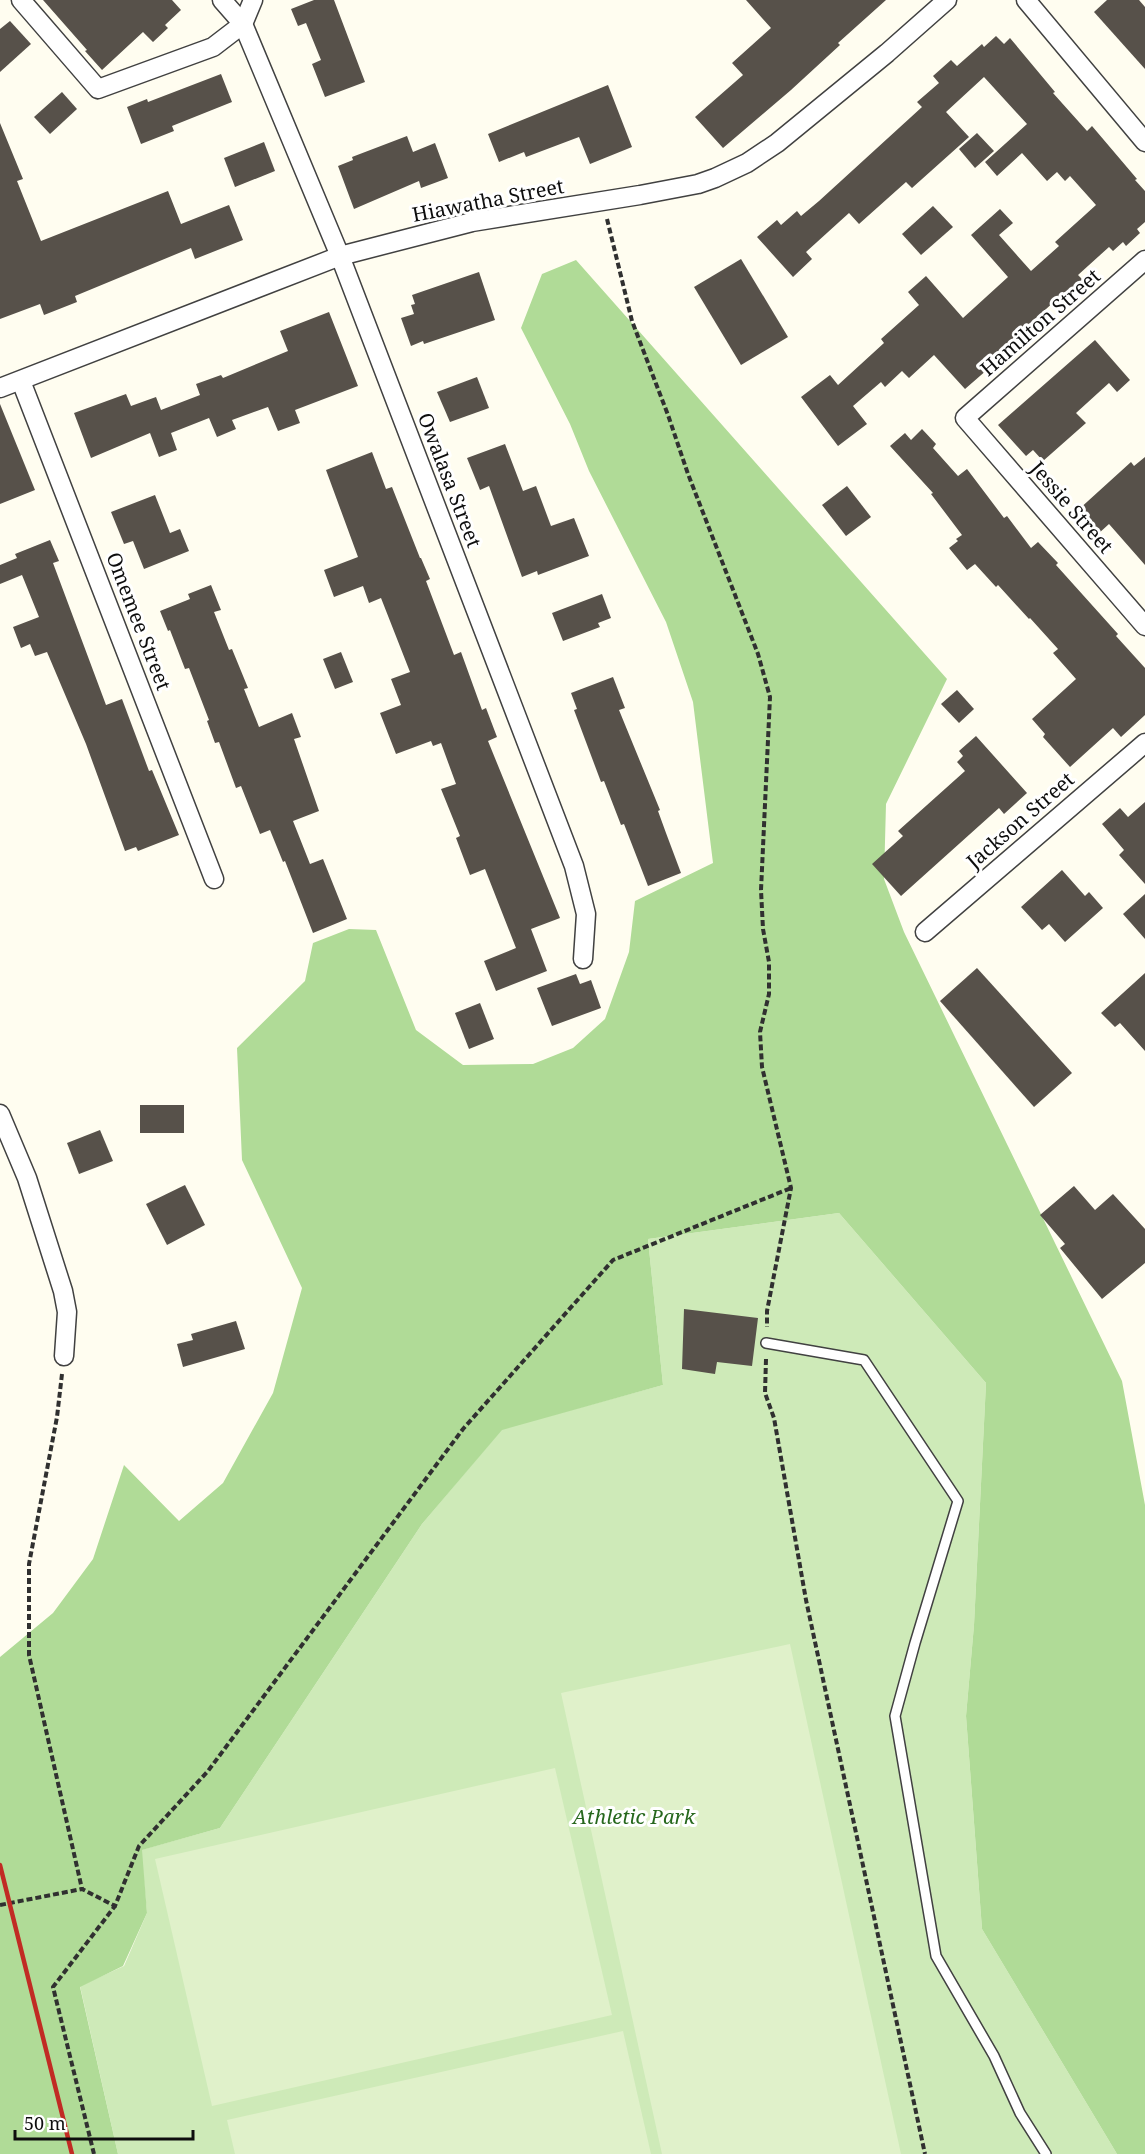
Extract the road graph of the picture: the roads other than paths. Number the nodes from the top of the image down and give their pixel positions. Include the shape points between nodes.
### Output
1 (21, 0) edge
2 (222, 0) edge
3 (253, 0) edge
4 (947, 0) edge
5 (1026, 0) edge
6 (243, 24) junction
7 (1145, 142) edge
8 (340, 256) junction
9 (1145, 260) edge
10 (21, 381) junction
11 (0, 388) edge
12 (965, 418) joint
13 (1145, 626) edge
14 (1145, 743) edge
15 (214, 879) dead end
16 (925, 932) dead end
17 (583, 959) dead end
18 (0, 1114) edge
19 (766, 1343) road end
20 (64, 1356) road end
21 (1046, 2154) edge

1 - 6 street via 98,89 213,47
2 - 6 street, Owalasa Street
3 - 6 street
4 - 8 street, Hiawatha Street via 777,143 715,178 640,195 472,222
5 - 7 street
6 - 8 street, Owalasa Street
8 - 10 street, Hiawatha Street
8 - 17 street, Owalasa Street via 574,866 586,914
9 - 12 street, Hamilton Street
10 - 11 street, Hiawatha Street
10 - 15 street, Omemee Street
12 - 13 street, Jessie Street
14 - 16 street, Jackson Street
18 - 20 street via 27,1178 63,1291 67,1312
19 - 21 lane via 864,1360 958,1501 895,1716 936,1956

